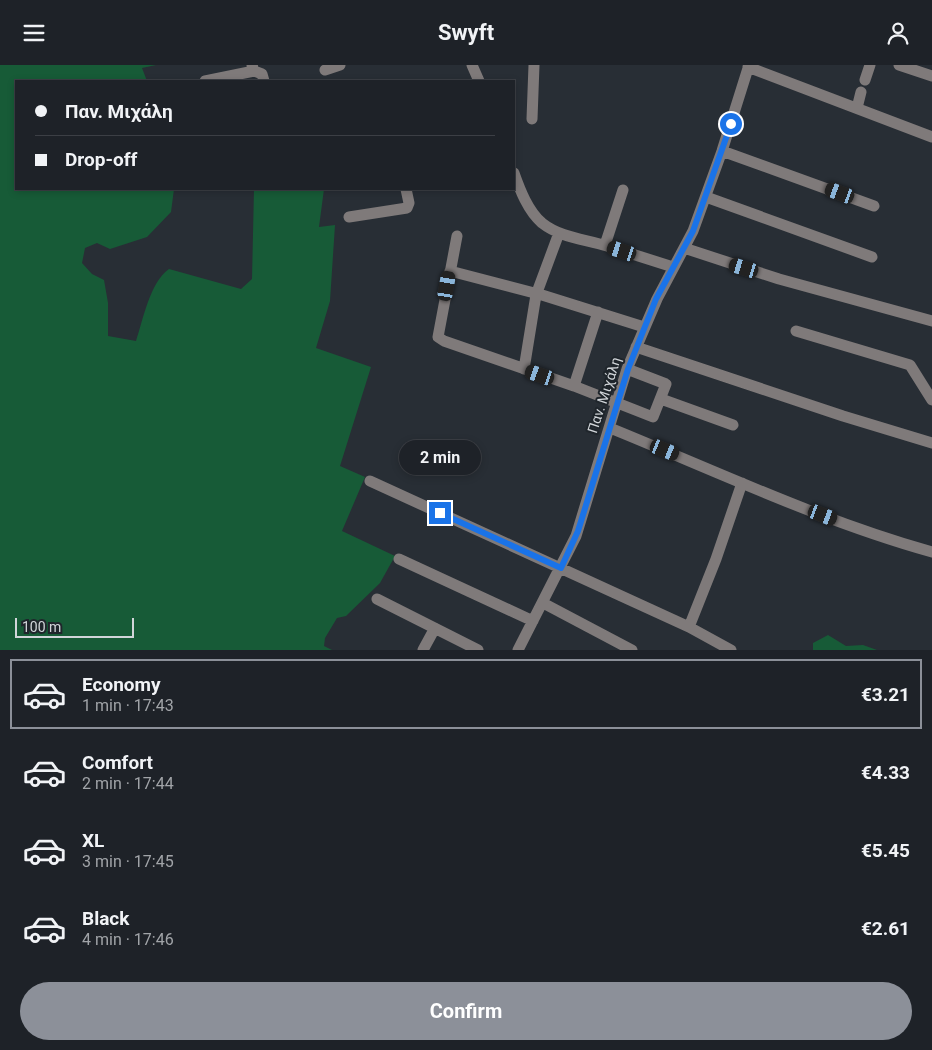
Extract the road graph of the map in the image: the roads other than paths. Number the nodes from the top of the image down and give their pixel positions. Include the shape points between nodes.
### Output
1 (340, 65) edge
2 (472, 65) edge
3 (534, 65) edge
4 (870, 65) edge
5 (899, 65) edge
6 (749, 66) edge
7 (253, 68) edge
8 (325, 71) edge
9 (932, 76) edge
10 (209, 80) edge
11 (264, 80) edge
12 (479, 80) edge
13 (865, 81) dead end
14 (861, 92) dead end
15 (857, 109) junction
16 (532, 119) dead end
17 (932, 137) edge
18 (722, 151) junction
19 (515, 175) edge
20 (406, 190) edge
21 (623, 190) dead end
22 (706, 197) junction
23 (874, 206) dead end
24 (349, 217) dead end
25 (559, 233) junction
26 (457, 236) dead end
27 (604, 245) junction
28 (684, 248) junction
29 (872, 257) dead end
30 (673, 267) junction
31 (450, 271) junction
32 (536, 295) junction
33 (598, 313) junction
34 (932, 321) edge
35 (644, 327) junction
36 (796, 331) dead end
37 (636, 347) junction
38 (524, 369) junction
39 (628, 369) junction
40 (574, 386) junction
41 (661, 399) junction
42 (932, 399) edge
43 (616, 404) junction
44 (734, 425) dead end
45 (610, 428) junction
46 (932, 443) edge
47 (370, 481) dead end
48 (742, 483) junction
49 (932, 552) edge
50 (400, 559) dead end
51 (561, 568) junction
52 (377, 599) dead end
53 (542, 603) junction
54 (533, 621) junction
55 (689, 627) junction
56 (435, 628) junction
57 (423, 650) edge
58 (478, 650) edge
59 (518, 650) edge
60 (632, 650) edge
61 (731, 650) edge

1 - 8 street
2 - 12 street
3 - 16 street
4 - 13 street
5 - 9 street
6 - 15 street
6 - 18 street, Παν. Μιχάλη
7 - 10 street
7 - 11 street via 262,74
14 - 15 street
15 - 17 street
18 - 22 street, Παν. Μιχάλη
18 - 23 street
19 - 25 street via 530,209 541,223
20 - 24 street via 407,208
21 - 27 street
22 - 28 street, Παν. Μιχάλη
22 - 29 street
25 - 27 street
25 - 32 street
26 - 31 street
27 - 30 street
28 - 30 street, Παν. Μιχάλη
28 - 34 street via 779,279
30 - 35 street, Παν. Μιχάλη
31 - 32 street
31 - 38 street via 438,337
32 - 33 street
32 - 38 street
33 - 35 street
33 - 40 street
35 - 37 street, Παν. Μιχάλη
36 - 42 street via 910,365
37 - 39 street, Παν. Μιχάλη
37 - 46 street
38 - 40 street
39 - 41 street via 666,384
39 - 43 street, Παν. Μιχάλη
40 - 43 street
41 - 43 street via 653,417
41 - 44 street
43 - 45 street, Παν. Μιχάλη
45 - 48 street
45 - 51 street, Παν. Μιχάλη via 578,531
47 - 51 street
48 - 49 street via 890,540
48 - 55 street
50 - 54 street
51 - 53 street, Παν. Μιχάλη
51 - 55 street
52 - 56 street
53 - 54 street, Παν. Μιχάλη
53 - 60 street
54 - 59 street, Παν. Μιχάλη
55 - 61 street
56 - 57 street
56 - 58 street

